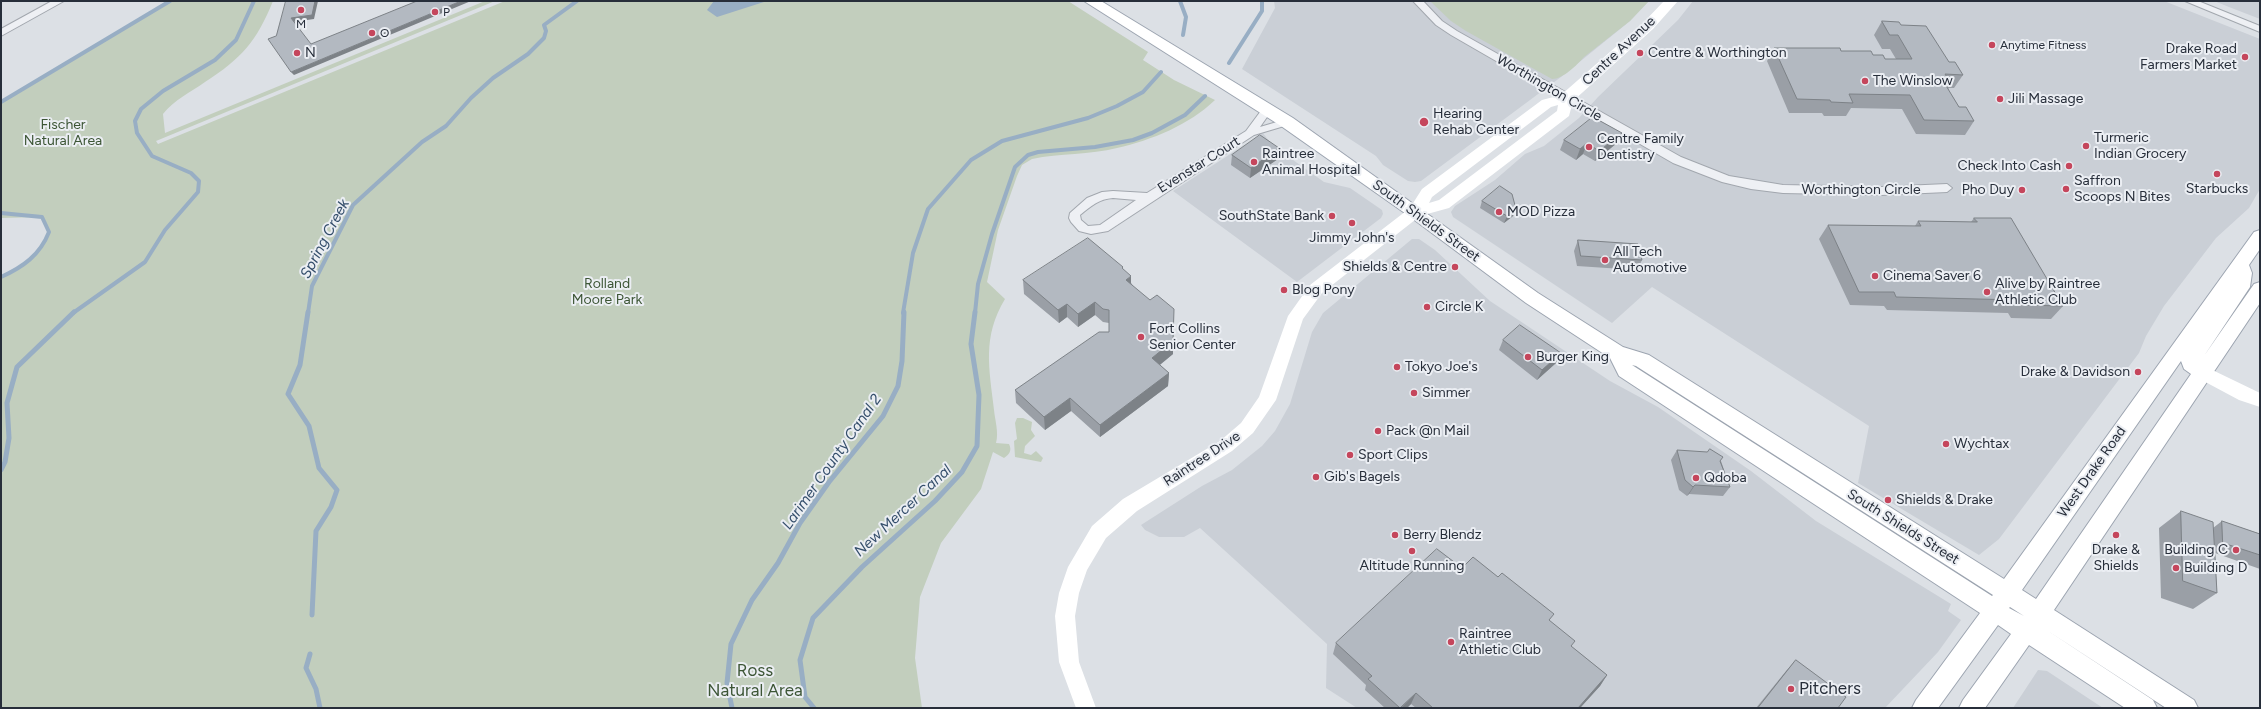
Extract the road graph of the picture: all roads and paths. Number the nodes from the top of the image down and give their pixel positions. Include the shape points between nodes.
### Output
1 (59, 1) edge
2 (1091, 1) edge
3 (1418, 1) edge
4 (1671, 1) edge
5 (2190, 1) edge
6 (2260, 29) edge
7 (1, 33) edge
8 (1566, 98) junction
9 (1267, 110) junction
10 (1287, 122) junction
11 (1250, 134) junction
12 (1948, 188) dead end
13 (1149, 197) junction
14 (1415, 212) junction
15 (2260, 236) edge
16 (2240, 264) junction
17 (2260, 289) edge
18 (1617, 353) junction
19 (2202, 372) junction
20 (1647, 385) junction
21 (2260, 400) edge
22 (1808, 468) junction
23 (2002, 601) junction
24 (2033, 621) junction
25 (1086, 708) edge
26 (1924, 708) edge
27 (1971, 708) edge
28 (2145, 708) edge
29 (2186, 708) edge

1 - 7 street
2 - 9 main road, South Shields Street
3 - 8 street, Worthington Circle via 1439,23 1454,34
4 - 8 street, Centre Avenue via 1643,31
5 - 6 street
8 - 12 street, Worthington Circle via 1686,164 1751,185 1783,189 1882,191
8 - 14 street, Centre Avenue via 1547,103 1427,193
9 - 10 main road, South Shields Street
9 - 11 street, Evenstar Court
10 - 11 street, Evenstar Court
10 - 14 main road, South Shields Street
11 - 13 street, Evenstar Court
13 - 13 street, Evenstar Court via 1135,198 1110,194 1100,196 1076,213 1074,218 1080,226 1095,231 1110,224
14 - 18 main road, South Shields Street via 1532,298
14 - 25 street, Raintree Drive via 1316,289 1296,316 1267,400 1248,428 1226,446 1130,504 1099,532 1088,549 1069,592 1065,616 1069,662
15 - 16 main road, West Drake Road
16 - 19 main road via 2243,273 2241,287 2190,360 2191,364
16 - 23 main road, West Drake Road
17 - 19 main road
18 - 20 main road, South Shields Street via 1626,371
18 - 22 main road, South Shields Street via 1642,360
19 - 21 street via 2245,395
19 - 24 main road
20 - 22 main road via 1675,391 1792,465
20 - 23 main road, South Shields Street
22 - 23 main road, South Shields Street
23 - 24 main road, South Shields Street
23 - 26 main road, West Drake Road
24 - 27 main road
24 - 28 main road, South Shields Street
24 - 29 main road, South Shields Street

